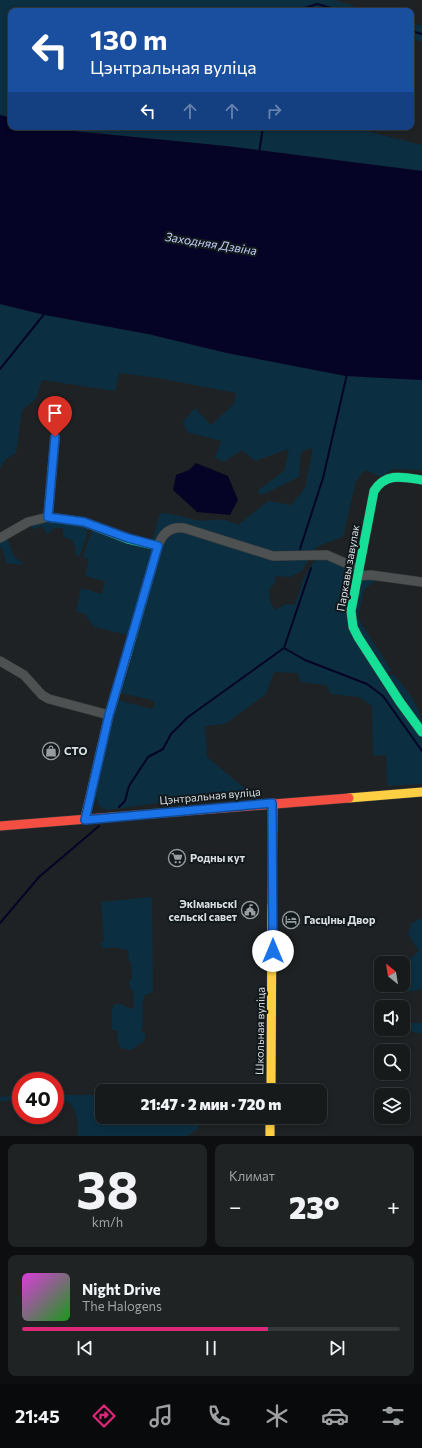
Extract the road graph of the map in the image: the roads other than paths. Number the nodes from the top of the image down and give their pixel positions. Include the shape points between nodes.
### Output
1 (55, 437) dead end
2 (422, 480) edge
3 (48, 517) junction
4 (0, 538) edge
5 (158, 546) junction
6 (358, 572) junction
7 (422, 582) edge
8 (0, 661) edge
9 (109, 715) junction
10 (422, 732) edge
11 (422, 792) edge
12 (272, 803) junction
13 (85, 820) junction
14 (0, 826) edge
15 (271, 1084) edge
16 (270, 1124) edge
17 (270, 1136) edge

1 - 3 street
2 - 6 street, Паркавы завулак via 394,475 376,485
3 - 4 street via 28,522
3 - 5 street via 84,522
5 - 6 street via 166,532 178,527 273,556 328,555
5 - 9 street
6 - 7 street
6 - 10 street, Паркавы завулак via 351,612 353,628
8 - 9 street via 24,675 49,699
9 - 13 street
11 - 12 street, Цэнтральная вуліца
12 - 13 street, Цэнтральная вуліца
12 - 15 street, Школьная вуліца
13 - 14 street, Цэнтральная вуліца
16 - 17 street

